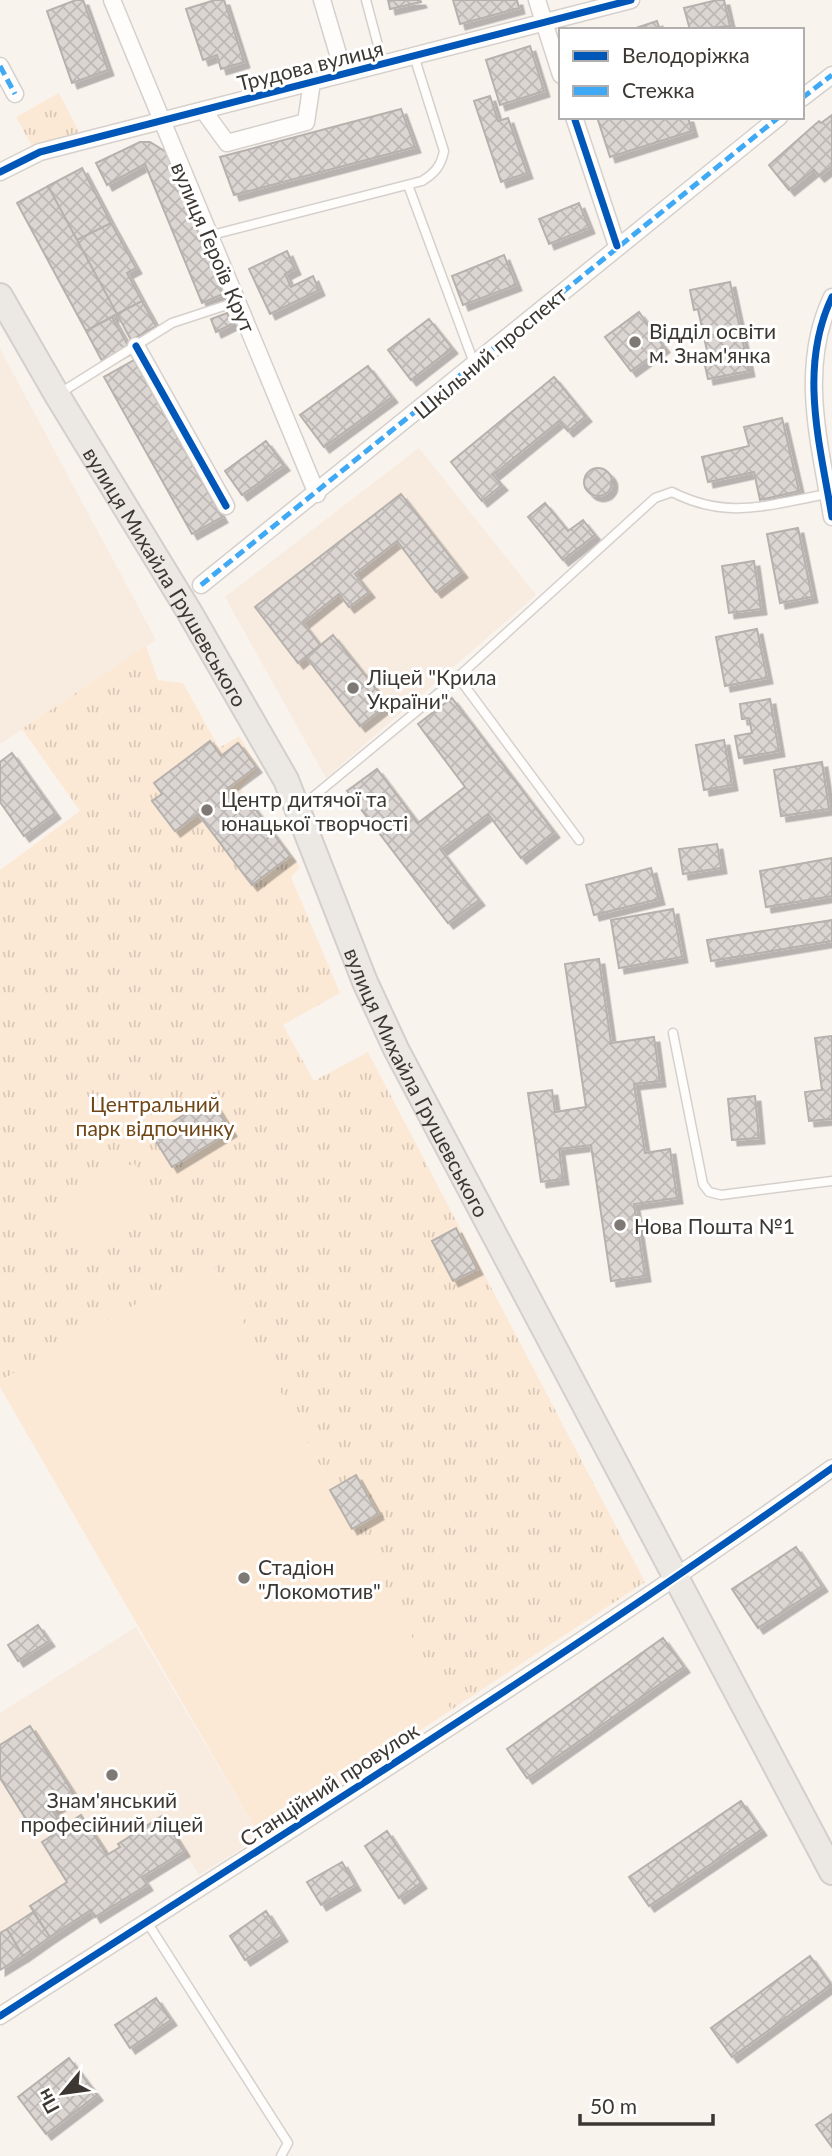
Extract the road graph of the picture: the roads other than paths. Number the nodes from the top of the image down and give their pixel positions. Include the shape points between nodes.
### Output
1 (112, 0) edge
2 (322, 0) edge
3 (366, 0) edge
4 (537, 0) edge
5 (624, 1) edge
6 (544, 22) junction
7 (414, 56) junction
8 (383, 64) junction
9 (0, 66) edge
10 (559, 69) edge
11 (344, 74) junction
12 (832, 75) edge
13 (312, 82) junction
14 (15, 94) dead end
15 (804, 97) edge
16 (203, 110) junction
17 (575, 119) edge
18 (776, 119) edge
19 (162, 121) junction
20 (0, 172) edge
21 (408, 185) junction
22 (208, 236) junction
23 (617, 246) junction
24 (0, 296) edge
25 (832, 297) edge
26 (236, 302) junction
27 (136, 346) junction
28 (475, 366) junction
29 (57, 396) junction
30 (317, 494) junction
31 (828, 494) junction
32 (226, 506) dead end
33 (832, 517) edge
34 (201, 586) dead end
35 (458, 677) junction
36 (299, 809) junction
37 (579, 839) dead end
38 (673, 1033) dead end
39 (832, 1181) edge
40 (832, 1468) edge
41 (676, 1579) junction
42 (832, 1872) edge
43 (147, 1922) junction
44 (0, 2016) edge
45 (281, 2156) edge

1 - 19 street, вулиця Героїв Крут
2 - 11 street
3 - 8 lane
4 - 6 street
5 - 6 street, Трудова вулиця
6 - 7 street, Трудова вулиця
6 - 10 street
7 - 8 street, Трудова вулиця
7 - 21 lane via 444,151 433,174
8 - 11 street, Трудова вулиця
9 - 14 street
11 - 13 street, Трудова вулиця
12 - 15 street
13 - 16 street, Трудова вулиця
13 - 16 street via 306,122 227,143
16 - 19 street, Трудова вулиця
17 - 23 street
18 - 23 street, Шкільний проспект
19 - 20 street, Трудова вулиця via 40,152
19 - 22 street, вулиця Героїв Крут
21 - 22 lane
21 - 28 lane
22 - 26 street, вулиця Героїв Крут
23 - 28 street, Шкільний проспект
24 - 29 main road, вулиця Михайла Грушевського
25 - 31 street via 814,349 812,374
26 - 27 lane via 172,323
26 - 30 street, вулиця Героїв Крут
27 - 29 lane
27 - 32 street
28 - 30 street, Шкільний проспект
29 - 36 main road, вулиця Михайла Грушевського via 190,612
30 - 34 street, Шкільний проспект
31 - 33 street
31 - 35 lane via 742,509 697,505 672,492 655,498
35 - 36 lane
35 - 37 lane
36 - 41 main road, вулиця Михайла Грушевського via 390,1038
38 - 39 lane via 703,1184 709,1192 721,1195
40 - 41 street, Станційний провулок
41 - 42 main road, вулиця Михайла Грушевського
41 - 43 street, Станційний провулок
43 - 44 street, Станційний провулок
43 - 45 lane via 288,2143

